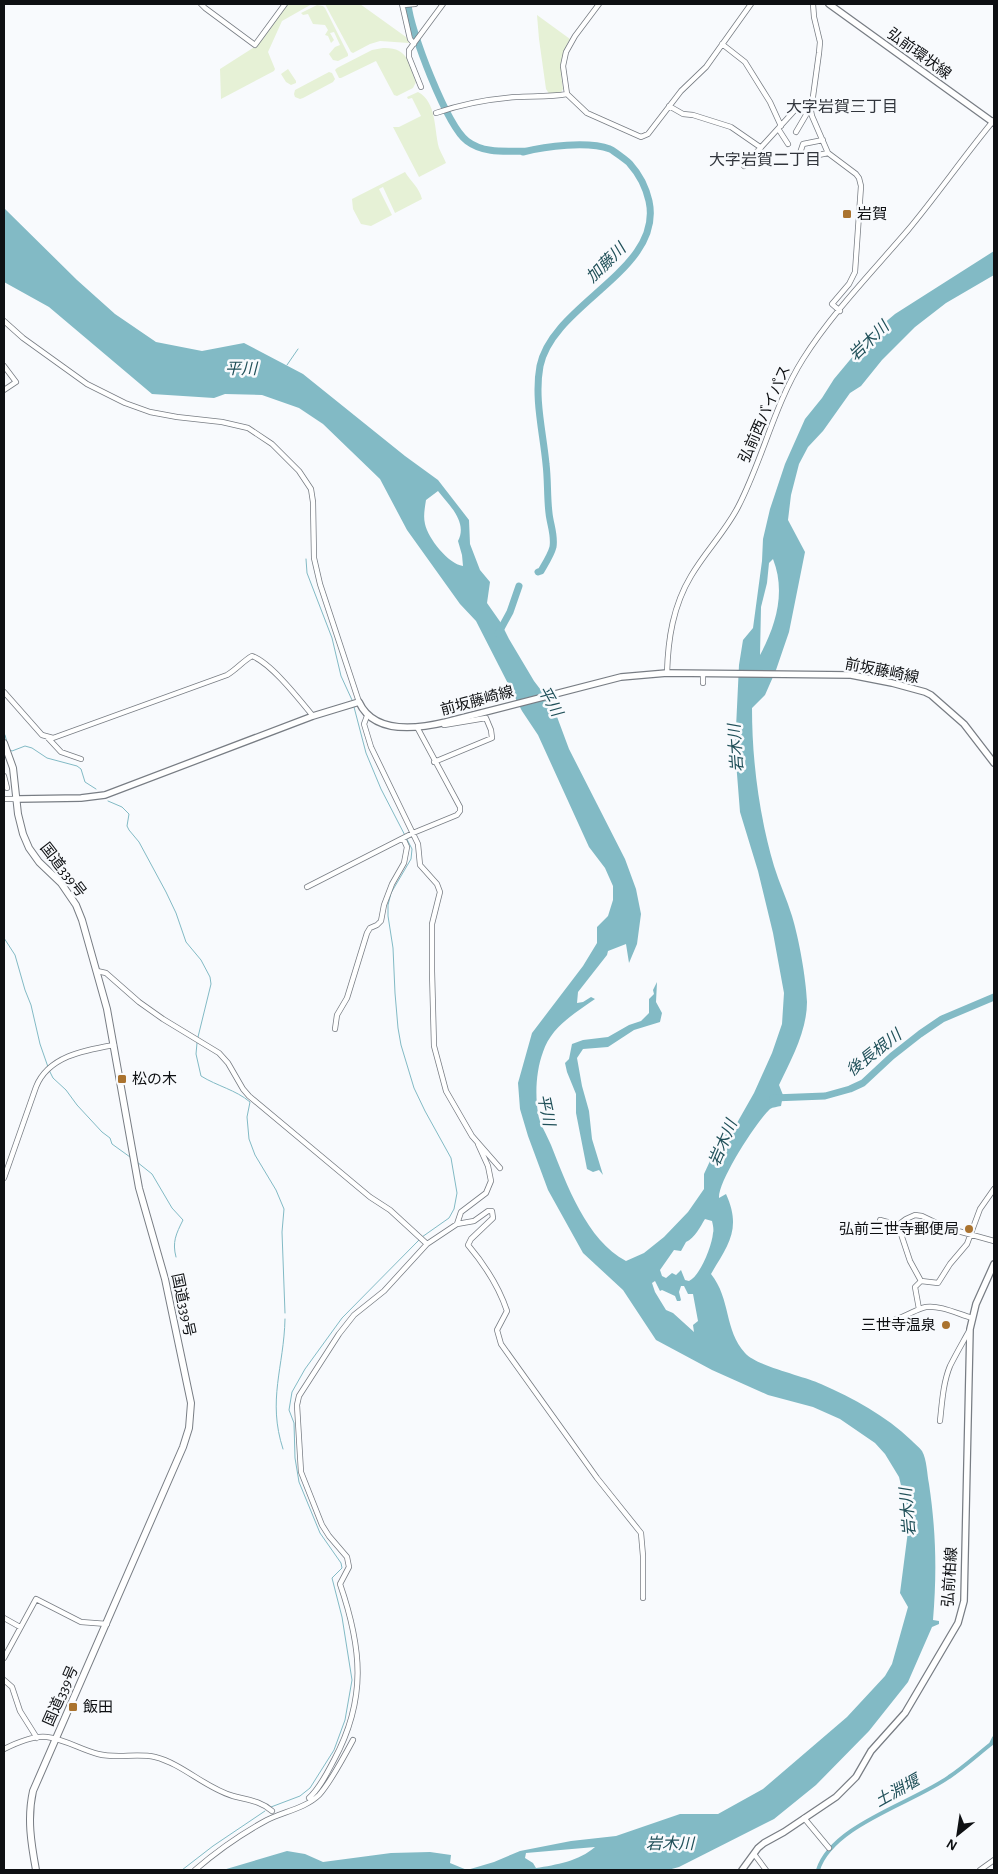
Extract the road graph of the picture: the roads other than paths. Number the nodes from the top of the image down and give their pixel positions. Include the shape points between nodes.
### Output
1 (201, 4) edge
2 (285, 4) edge
3 (403, 4) edge
4 (413, 4) edge
5 (441, 4) edge
6 (599, 4) edge
7 (751, 4) edge
8 (813, 4) edge
9 (829, 4) edge
10 (414, 43) junction
11 (722, 44) junction
12 (421, 87) dead end
13 (567, 94) junction
14 (813, 99) junction
15 (802, 104) junction
16 (669, 106) junction
17 (436, 113) dead end
18 (994, 122) edge
19 (780, 128) junction
20 (796, 132) dead end
21 (823, 140) junction
22 (788, 144) dead end
23 (760, 147) junction
24 (828, 152) junction
25 (800, 153) dead end
26 (814, 156) dead end
27 (744, 166) dead end
28 (840, 311) junction
29 (4, 321) edge
30 (4, 366) edge
31 (4, 390) edge
32 (667, 673) junction
33 (703, 675) junction
34 (703, 683) dead end
35 (4, 692) edge
36 (359, 702) junction
37 (313, 716) junction
38 (367, 716) junction
39 (442, 723) junction
40 (417, 727) junction
41 (48, 738) junction
42 (4, 743) edge
43 (81, 759) dead end
44 (434, 762) junction
45 (994, 763) edge
46 (4, 776) edge
47 (7, 788) dead end
48 (4, 799) edge
49 (18, 799) junction
50 (408, 836) junction
51 (307, 887) dead end
52 (97, 971) junction
53 (335, 1029) dead end
54 (114, 1045) junction
55 (478, 1144) junction
56 (500, 1168) dead end
57 (4, 1178) edge
58 (994, 1189) edge
59 (880, 1220) dead end
60 (457, 1224) junction
61 (898, 1225) junction
62 (971, 1235) junction
63 (994, 1241) edge
64 (427, 1244) junction
65 (994, 1264) edge
66 (920, 1281) junction
67 (919, 1310) junction
68 (972, 1318) junction
69 (896, 1319) dead end
70 (970, 1330) junction
71 (940, 1421) dead end
72 (642, 1598) dead end
73 (4, 1618) edge
74 (107, 1624) junction
75 (20, 1627) junction
76 (4, 1658) edge
77 (4, 1680) edge
78 (37, 1738) junction
79 (56, 1739) junction
80 (353, 1740) dead end
81 (4, 1749) edge
82 (309, 1798) dead end
83 (272, 1811) dead end
84 (804, 1818) junction
85 (829, 1848) dead end
86 (754, 1854) junction
87 (994, 1860) edge
88 (36, 1870) edge
89 (195, 1870) edge
90 (742, 1870) edge
91 (766, 1870) edge
92 (980, 1870) edge

1 - 2 street via 255,45
3 - 4 street
3 - 10 street via 406,26
5 - 10 street
6 - 13 street via 566,52 563,66
7 - 11 street
8 - 14 street via 820,48
9 - 18 main road, 弘前環状線
10 - 12 street via 409,57
11 - 16 street via 706,67
11 - 19 street via 745,62 770,102
13 - 16 street via 587,113 641,137 648,134
13 - 17 street via 497,99
14 - 15 street
14 - 21 street via 812,116
15 - 19 street
15 - 20 street via 806,116
16 - 23 street via 683,114 731,127
18 - 28 street, 弘前西バイパス
19 - 22 street
19 - 23 street
21 - 24 street
21 - 25 street via 805,142
23 - 27 street
24 - 26 street
24 - 28 street via 856,174 861,186 855,272 832,304
28 - 32 street, 弘前西バイパス via 803,359 790,382 743,498 683,590 670,631
29 - 36 street via 87,384 150,412 248,428 272,444 299,470 311,489 314,558 320,584
30 - 31 street via 16,382
32 - 33 main road, 前坂藤崎線
32 - 39 main road, 前坂藤崎線 via 621,677
33 - 34 street
33 - 45 main road, 前坂藤崎線 via 851,675 919,690 931,695 964,724
35 - 41 street
36 - 37 main road
36 - 38 main road
37 - 41 street via 282,680 252,656 227,675
37 - 49 main road via 105,795
38 - 40 main road, 前坂藤崎線 via 386,725
38 - 50 street via 364,724 370,747
39 - 40 main road, 前坂藤崎線
39 - 44 street via 486,718 492,738
40 - 44 street
41 - 43 street via 61,752
42 - 49 highway, 国道339号 via 13,768
44 - 50 street via 461,809 457,815
46 - 47 street
48 - 49 street
49 - 52 highway, 国道339号 via 20,825 29,848 76,905
50 - 51 street
50 - 53 street via 404,863 386,898 381,921 367,932
50 - 55 street via 418,844 420,865 440,892 432,924 434,1046 446,1091
52 - 54 highway, 国道339号
52 - 64 street via 106,973 163,1019 219,1053 249,1096
54 - 57 street via 90,1049 61,1060 42,1073
54 - 74 highway, 国道339号 via 139,1188 165,1279 191,1410 183,1447
55 - 56 street
55 - 60 street via 491,1181 486,1193 461,1212
58 - 62 street via 980,1209
59 - 61 street
60 - 64 street
60 - 72 street via 474,1221 492,1211 493,1218 468,1245 504,1303 507,1312 497,1330 502,1344 597,1478 641,1532
61 - 62 street via 915,1215
61 - 66 street
62 - 63 street
62 - 66 street via 938,1283
64 - 82 street via 344,1328 299,1396 297,1405 300,1472 322,1525 347,1557 349,1567 340,1584 357,1646 359,1669 354,1707 341,1748
65 - 68 main road, 弘前柏線
66 - 67 street via 915,1287
67 - 68 street via 937,1308
67 - 69 street
68 - 70 main road, 弘前柏線
70 - 71 street via 947,1376
70 - 84 main road, 弘前柏線 via 962,1612 905,1713 871,1751 856,1777 836,1797
73 - 75 street
74 - 75 street via 82,1622 36,1599
74 - 79 highway, 国道339号
75 - 76 street
77 - 78 street via 12,1687 20,1711
78 - 79 street
78 - 81 street
79 - 83 street via 98,1755 142,1756 166,1761 221,1791 254,1801
79 - 88 highway, 国道339号 via 31,1802 29,1824
80 - 89 street via 319,1795 242,1835
84 - 85 street
84 - 86 main road, 弘前柏線 via 764,1843
86 - 90 main road, 弘前柏線
86 - 91 street
87 - 92 street

